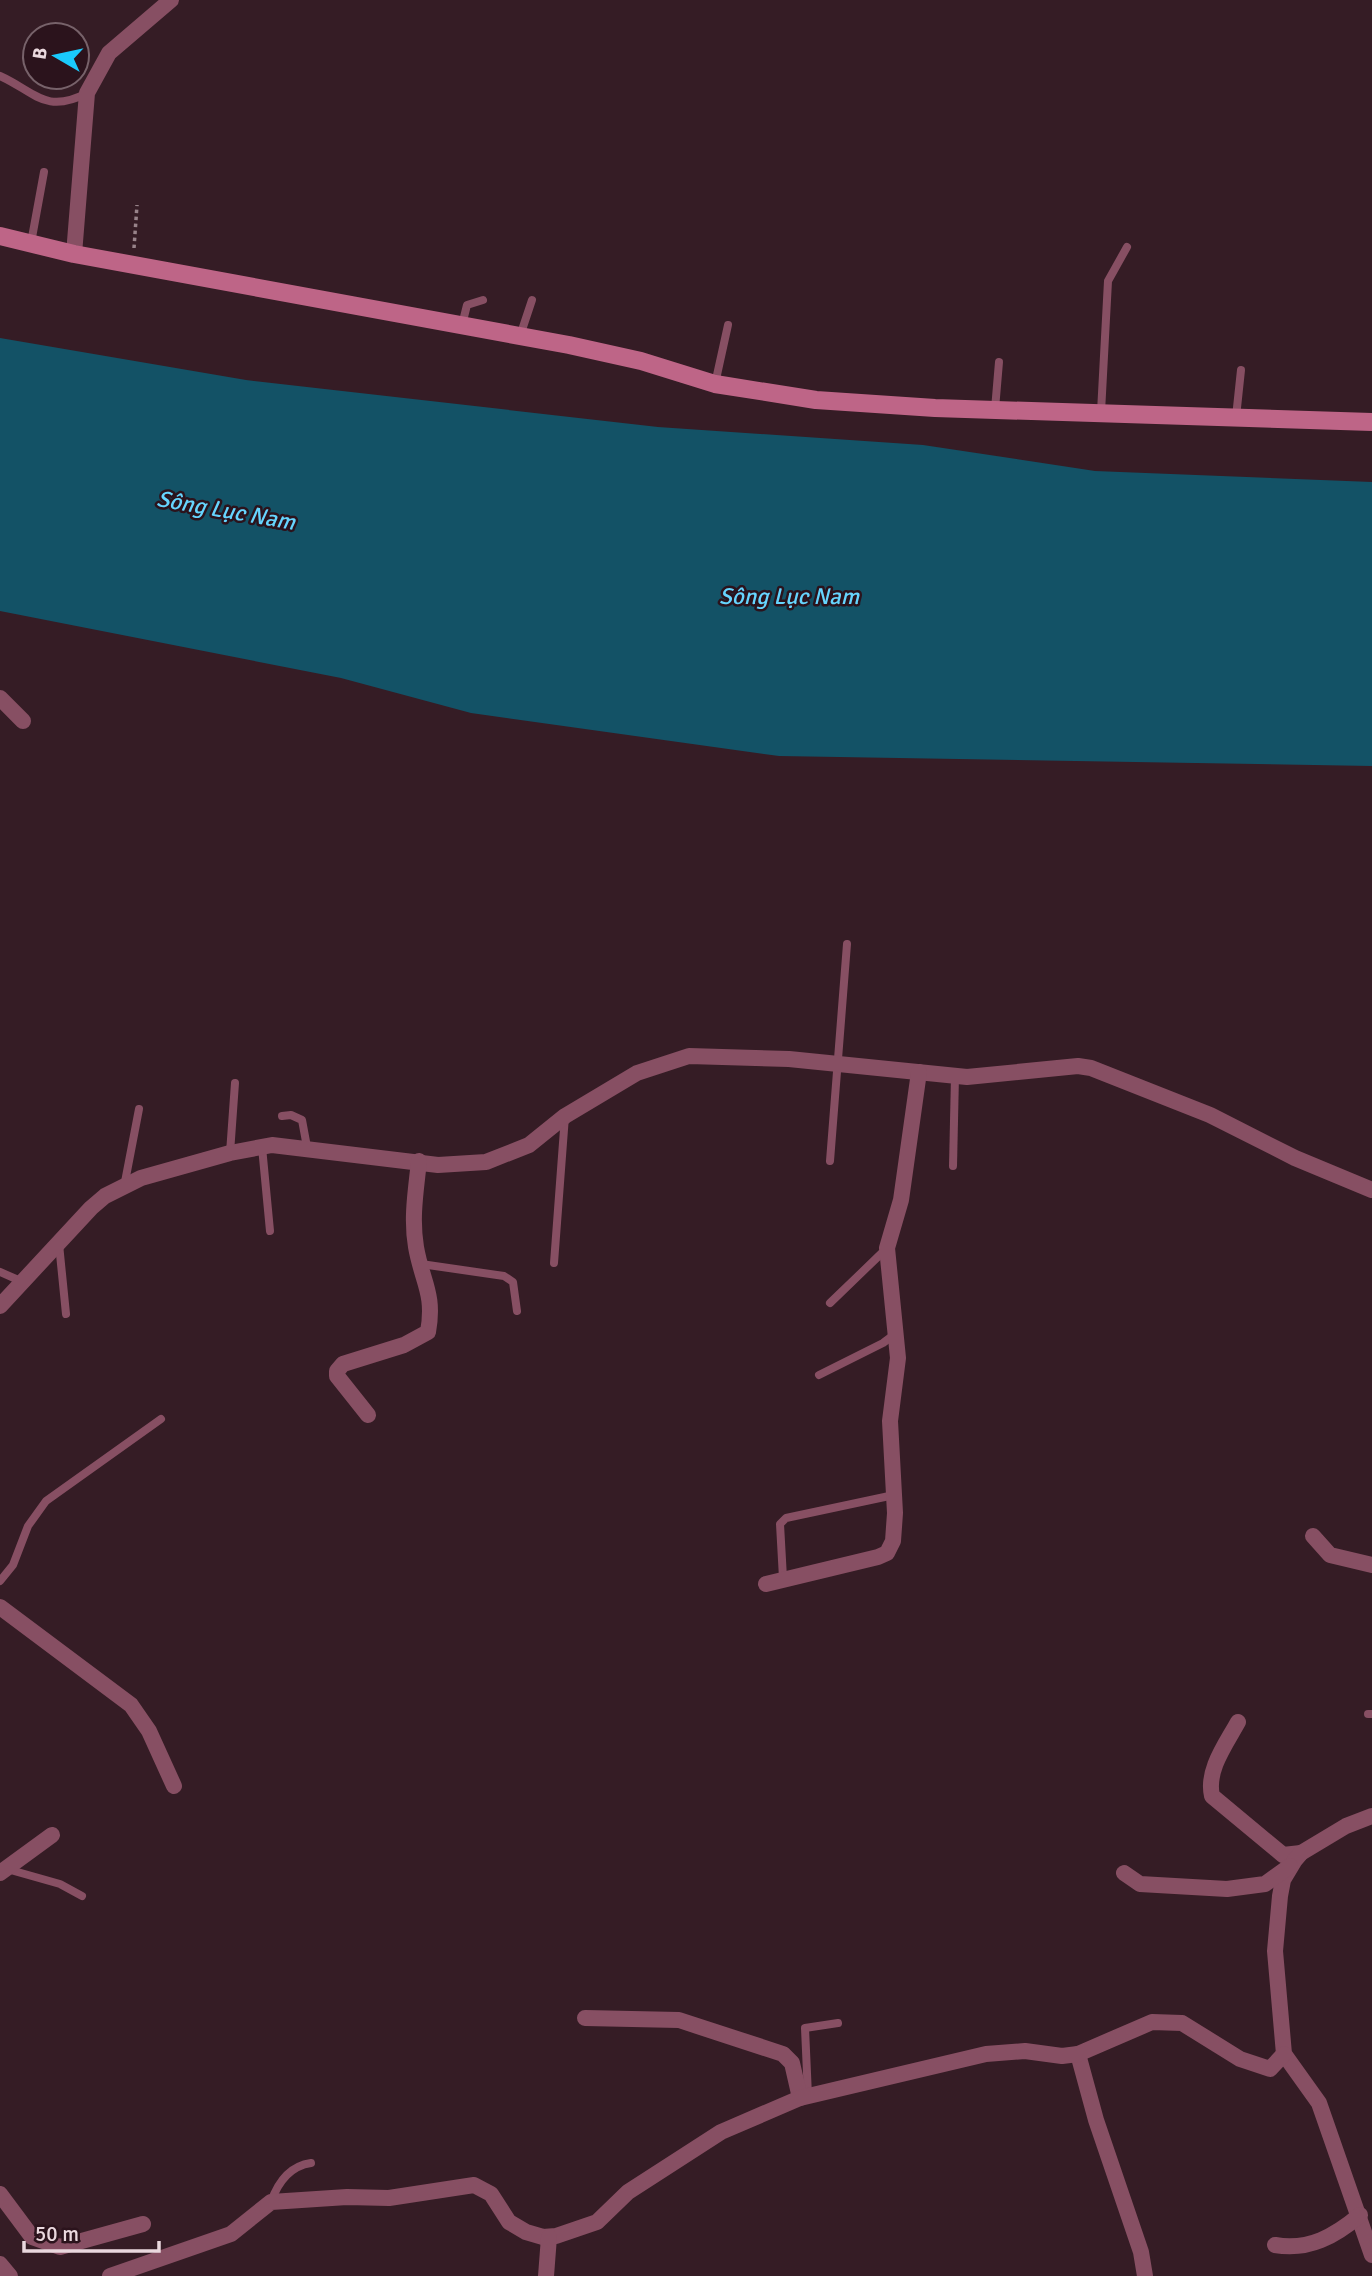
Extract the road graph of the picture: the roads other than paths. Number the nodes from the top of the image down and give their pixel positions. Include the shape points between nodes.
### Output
1 (171, 0) edge
2 (0, 76) edge
3 (87, 93) junction
4 (44, 172) dead end
5 (0, 236) edge
6 (31, 243) junction
7 (1127, 247) dead end
8 (74, 254) junction
9 (483, 300) dead end
10 (532, 300) dead end
11 (462, 325) junction
12 (728, 325) dead end
13 (520, 336) junction
14 (999, 362) dead end
15 (1241, 370) dead end
16 (715, 384) junction
17 (995, 409) junction
18 (1101, 412) junction
19 (1236, 417) junction
20 (1372, 422) edge
21 (0, 698) edge
22 (23, 721) dead end
23 (847, 944) dead end
24 (839, 1065) junction
25 (919, 1072) junction
26 (955, 1076) junction
27 (235, 1083) dead end
28 (139, 1109) dead end
29 (282, 1116) dead end
30 (565, 1116) junction
31 (262, 1147) junction
32 (307, 1147) junction
33 (230, 1153) junction
34 (419, 1161) junction
35 (830, 1161) dead end
36 (953, 1166) dead end
37 (124, 1186) junction
38 (1372, 1190) edge
39 (270, 1231) dead end
40 (59, 1241) junction
41 (887, 1248) junction
42 (554, 1263) dead end
43 (421, 1264) junction
44 (0, 1272) edge
45 (23, 1282) junction
46 (830, 1303) dead end
47 (0, 1306) edge
48 (517, 1311) dead end
49 (66, 1314) dead end
50 (895, 1334) junction
51 (819, 1375) dead end
52 (369, 1415) dead end
53 (161, 1419) dead end
54 (894, 1495) junction
55 (1313, 1536) dead end
56 (1372, 1565) edge
57 (783, 1578) junction
58 (0, 1581) edge
59 (766, 1584) dead end
60 (0, 1607) edge
61 (1238, 1722) dead end
62 (174, 1786) dead end
63 (1372, 1816) edge
64 (52, 1835) dead end
65 (1296, 1859) junction
66 (4, 1871) edge
67 (1124, 1873) dead end
68 (82, 1896) dead end
69 (585, 2018) dead end
70 (838, 2023) dead end
71 (1078, 2054) junction
72 (1283, 2054) junction
73 (804, 2097) junction
74 (311, 2163) dead end
75 (0, 2194) edge
76 (271, 2202) junction
77 (1360, 2215) junction
78 (143, 2224) dead end
79 (549, 2236) junction
80 (1275, 2245) dead end
81 (1372, 2255) edge
82 (0, 2264) edge
83 (10, 2276) edge
84 (110, 2276) edge
85 (546, 2276) edge
86 (1145, 2276) edge

1 - 3 street via 109,53
2 - 3 lane via 45,100 71,102
3 - 8 street
4 - 6 lane
5 - 6 street
6 - 8 street
7 - 18 lane via 1108,281
8 - 11 street
9 - 11 lane via 467,305
10 - 13 lane
11 - 13 street
12 - 16 lane
13 - 16 street via 641,361
14 - 17 lane
15 - 19 lane
16 - 17 street via 816,400
17 - 18 street
18 - 19 street
19 - 20 street
21 - 22 street
23 - 24 lane
24 - 25 street
24 - 30 street via 689,1056 637,1073
24 - 35 lane
25 - 26 street
25 - 41 street via 901,1200
26 - 36 lane
26 - 38 street via 1091,1068 1210,1115
27 - 33 lane
28 - 37 lane
29 - 32 lane via 302,1119
30 - 34 street via 529,1145 486,1162
30 - 42 lane
31 - 32 street
31 - 33 street
31 - 39 lane
32 - 34 street
33 - 37 street
34 - 43 street via 413,1217
37 - 40 street via 105,1196
40 - 45 street
40 - 49 lane
41 - 46 lane
41 - 50 street
43 - 48 lane via 504,1276 513,1282
43 - 52 street via 432,1313 428,1332 404,1345 343,1364 337,1371
44 - 45 lane
45 - 47 street
50 - 51 lane
50 - 54 street via 898,1359 890,1421
53 - 58 lane via 46,1501
54 - 57 street via 893,1541 887,1553
54 - 57 lane via 786,1518 779,1524
55 - 56 street via 1330,1555
57 - 59 street
60 - 62 street via 131,1706 149,1731
61 - 65 street via 1217,1761 1210,1786 1213,1796 1283,1854
63 - 65 street via 1346,1826
64 - 66 street
65 - 67 street via 1265,1884 1227,1889 1140,1884
65 - 72 street via 1283,1880 1275,1951
66 - 68 lane via 60,1884
69 - 73 street via 679,2020 783,2054 792,2063
70 - 73 lane via 805,2028
71 - 72 street via 1152,2022 1169,2021 1182,2023 1259,2068 1270,2069
71 - 73 street via 986,2054
71 - 86 street
72 - 77 street via 1319,2103
73 - 79 street via 721,2132 661,2168 597,2222
74 - 76 lane via 298,2165 285,2176
75 - 78 street via 32,2237 60,2247
76 - 79 street via 389,2198 474,2185 491,2194 509,2222 526,2232
76 - 84 street via 231,2234
77 - 80 street via 1337,2235 1301,2246
77 - 81 street
79 - 85 street
82 - 83 street

